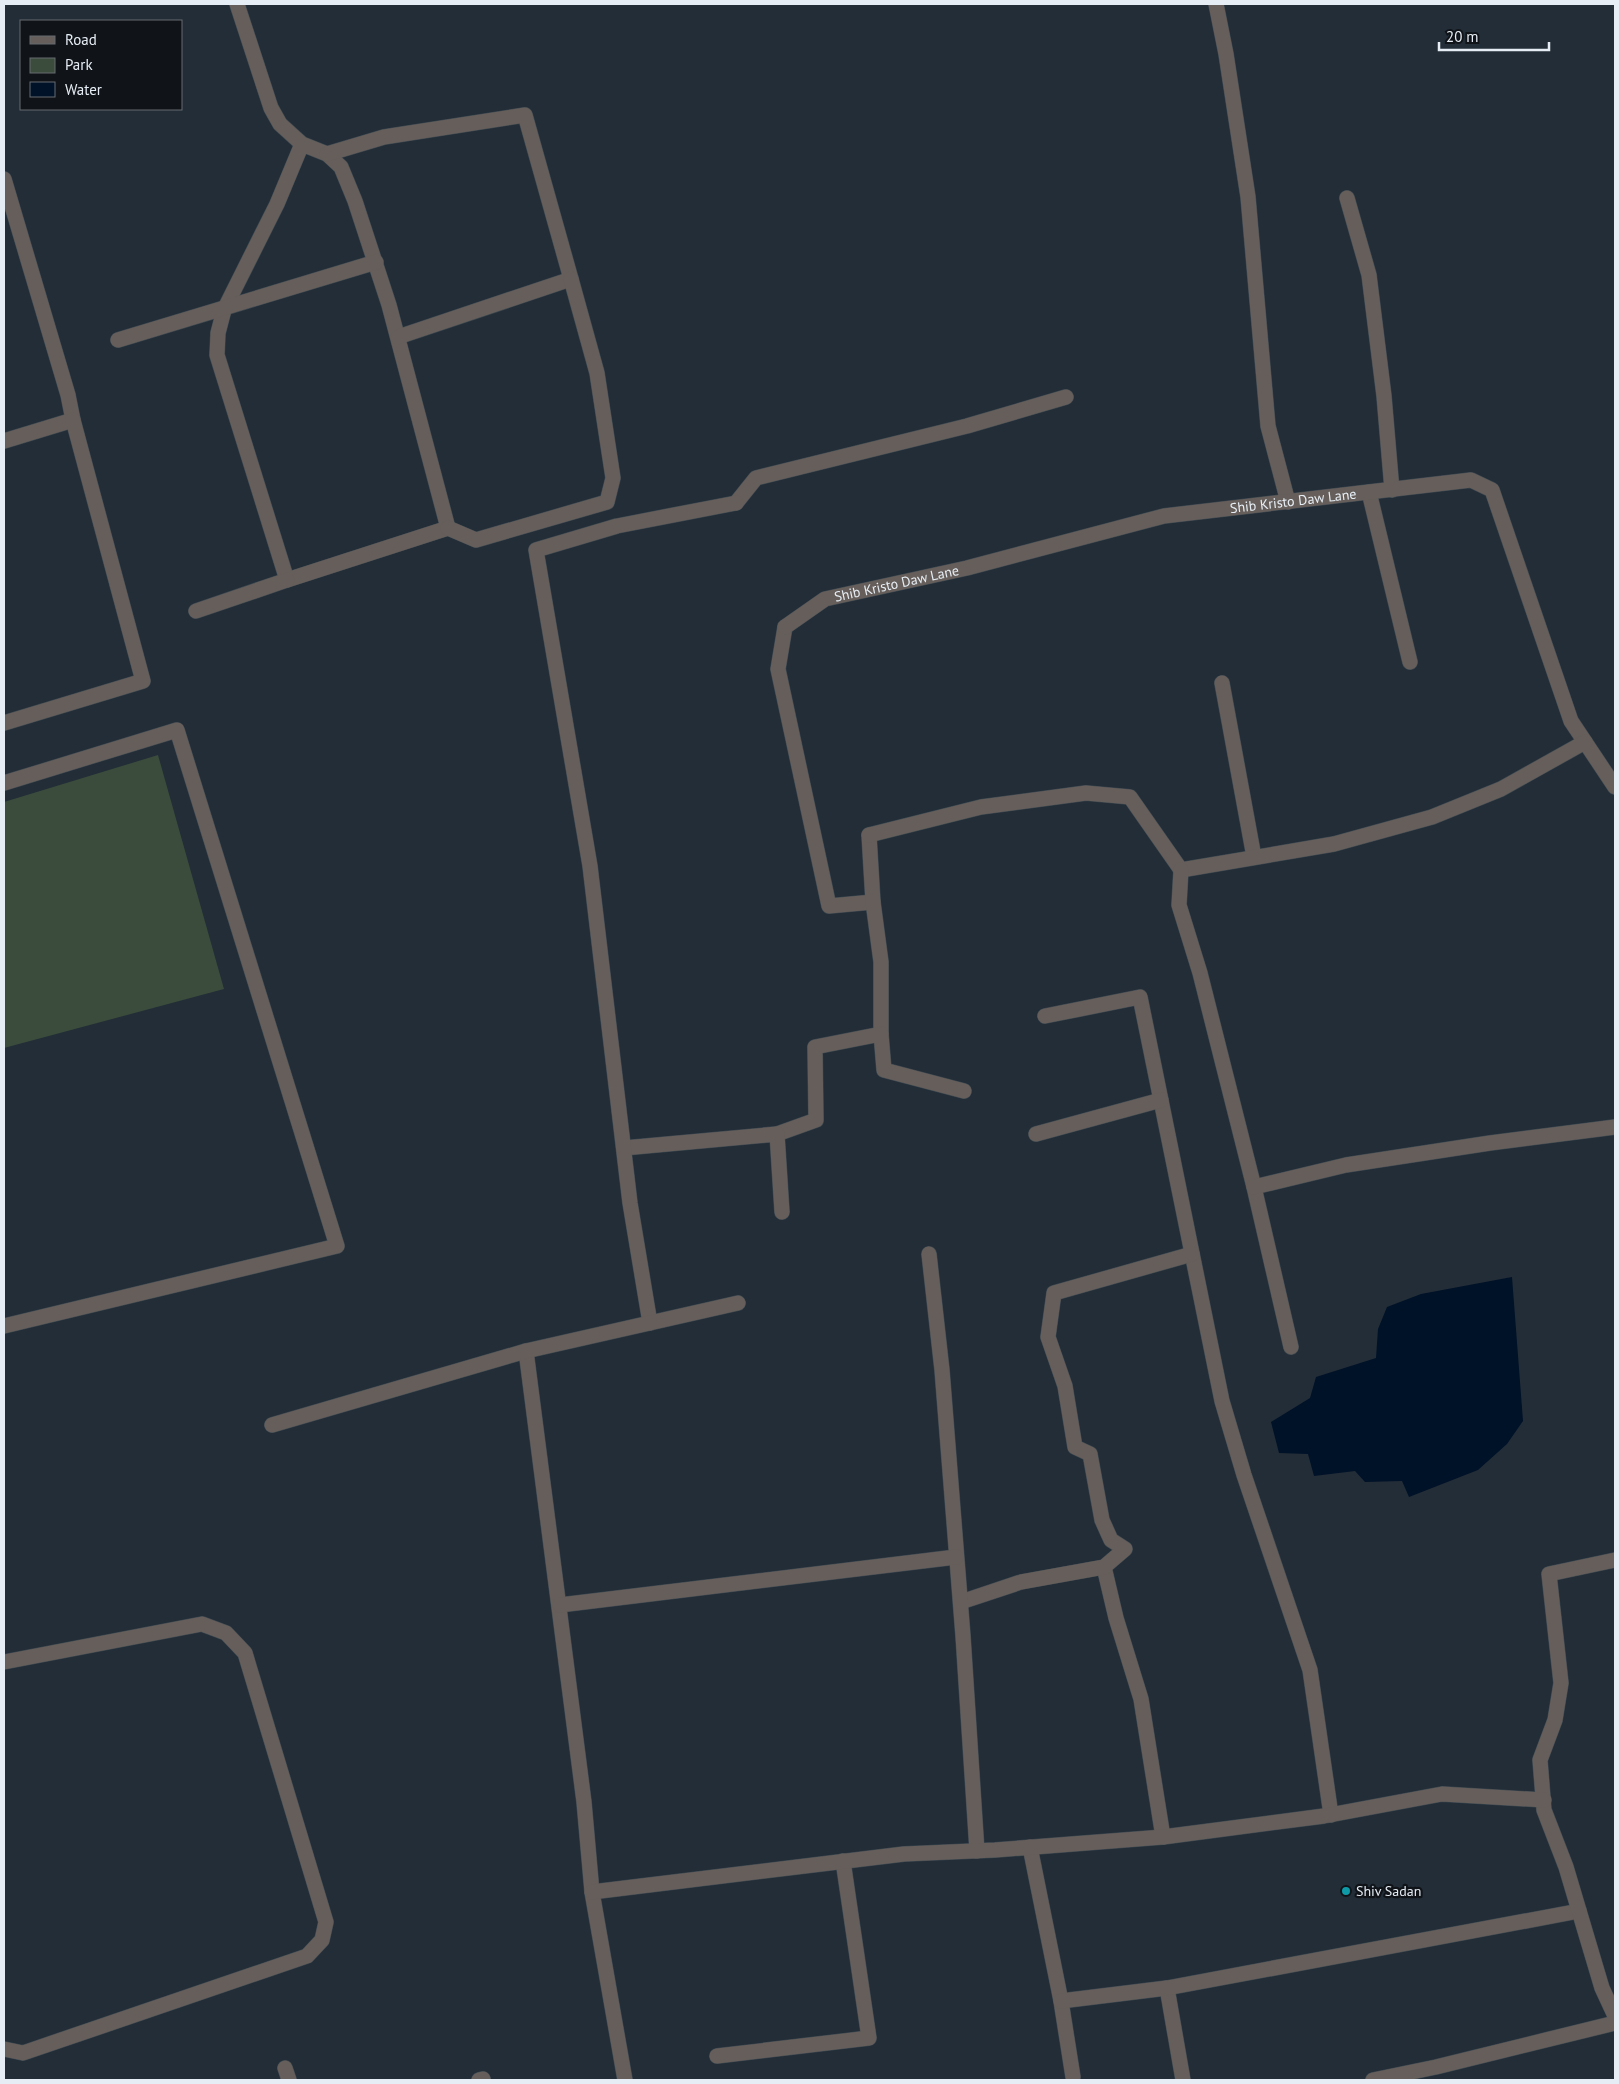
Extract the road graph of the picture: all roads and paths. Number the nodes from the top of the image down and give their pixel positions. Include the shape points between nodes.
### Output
1 (237, 4) edge
2 (1216, 4) edge
3 (302, 144) junction
4 (326, 154) junction
5 (4, 179) edge
6 (1347, 198) dead end
7 (376, 262) junction
8 (571, 279) junction
9 (224, 310) junction
10 (398, 337) junction
11 (118, 340) dead end
12 (1066, 397) dead end
13 (74, 420) junction
14 (4, 442) edge
15 (1392, 490) junction
16 (1369, 492) junction
17 (1288, 502) junction
18 (448, 528) junction
19 (287, 580) junction
20 (196, 610) dead end
21 (1410, 662) dead end
22 (1222, 683) dead end
23 (4, 723) edge
24 (1585, 742) junction
25 (4, 783) edge
26 (1615, 787) edge
27 (1254, 857) junction
28 (1181, 870) junction
29 (873, 902) junction
30 (1045, 1016) dead end
31 (880, 1034) junction
32 (964, 1091) dead end
33 (1161, 1100) junction
34 (1615, 1127) edge
35 (777, 1134) junction
36 (1036, 1134) dead end
37 (624, 1148) junction
38 (1254, 1187) junction
39 (782, 1212) dead end
40 (929, 1254) dead end
41 (1192, 1254) junction
42 (738, 1303) dead end
43 (650, 1323) junction
44 (4, 1326) edge
45 (1291, 1347) dead end
46 (526, 1351) junction
47 (272, 1425) dead end
48 (956, 1557) junction
49 (1615, 1560) edge
50 (1104, 1567) junction
51 (961, 1602) junction
52 (560, 1605) junction
53 (4, 1662) edge
54 (1544, 1800) junction
55 (1331, 1815) junction
56 (1163, 1837) junction
57 (1030, 1847) junction
58 (977, 1851) junction
59 (843, 1861) junction
60 (592, 1892) junction
61 (1579, 1911) junction
62 (1167, 1988) junction
63 (1061, 2002) junction
64 (1615, 2016) edge
65 (1615, 2023) edge
66 (4, 2048) edge
67 (717, 2056) dead end
68 (1074, 2077) dead end
69 (626, 2080) edge
70 (1183, 2080) edge
71 (1373, 2080) edge

1 - 3 street via 271,108 280,124
2 - 17 street via 1248,197 1268,426
3 - 4 street
3 - 9 street via 277,204
4 - 7 street via 341,167
4 - 8 street via 384,137 525,115
5 - 13 street
6 - 15 street via 1369,275
7 - 9 street
7 - 10 street
8 - 10 street
8 - 18 street via 597,374 613,478 607,502 476,540
9 - 11 street
9 - 19 street via 218,333 218,356
10 - 18 street
12 - 37 street via 967,426 756,478 736,503 617,526 536,550 590,866
13 - 14 street
13 - 23 street via 143,681
15 - 16 street, Shib Kristo Daw Lane
15 - 24 street, Shib Kristo Daw Lane via 1471,480 1492,490 1571,720
16 - 17 street, Shib Kristo Daw Lane
16 - 21 street
17 - 29 street, Shib Kristo Daw Lane via 1164,516 967,568 825,599 785,627 778,669 829,906
18 - 19 street
19 - 20 street
22 - 27 street
24 - 26 street, Shib Kristo Daw Lane
24 - 27 street via 1501,790 1432,817 1334,844
25 - 44 street via 177,730 337,1246
27 - 28 street
28 - 29 street via 1130,797 1086,794 981,807 869,835
28 - 38 street via 1179,905 1200,973
29 - 31 street via 881,962
30 - 33 street via 1140,997
31 - 32 street via 884,1070
31 - 35 street via 815,1047 816,1120
33 - 36 street
33 - 41 street
34 - 38 street via 1346,1165
35 - 37 street
35 - 39 street
37 - 43 street
38 - 45 street
40 - 48 street via 942,1370
41 - 50 street via 1054,1293 1048,1337 1065,1386 1075,1447 1090,1454 1102,1520 1111,1540 1124,1549
41 - 55 street via 1222,1401 1310,1670
42 - 43 street
43 - 46 street
46 - 47 street
46 - 52 street
48 - 51 street
48 - 52 street
49 - 54 street via 1549,1574 1561,1683 1555,1720 1540,1760
50 - 51 street via 1021,1582
50 - 56 street via 1142,1700
51 - 58 street
52 - 60 street
53 - 66 street via 202,1624 226,1633 245,1653 326,1922 322,1940 307,1956 23,2053
54 - 55 street via 1442,1794
54 - 61 street via 1544,1810
55 - 56 street
56 - 57 street
57 - 58 street
57 - 63 street
58 - 59 street
59 - 60 street
59 - 67 street via 869,2038
60 - 69 street
61 - 62 street
61 - 64 street via 1602,1988
62 - 63 street
62 - 70 street
63 - 68 street
65 - 71 street

